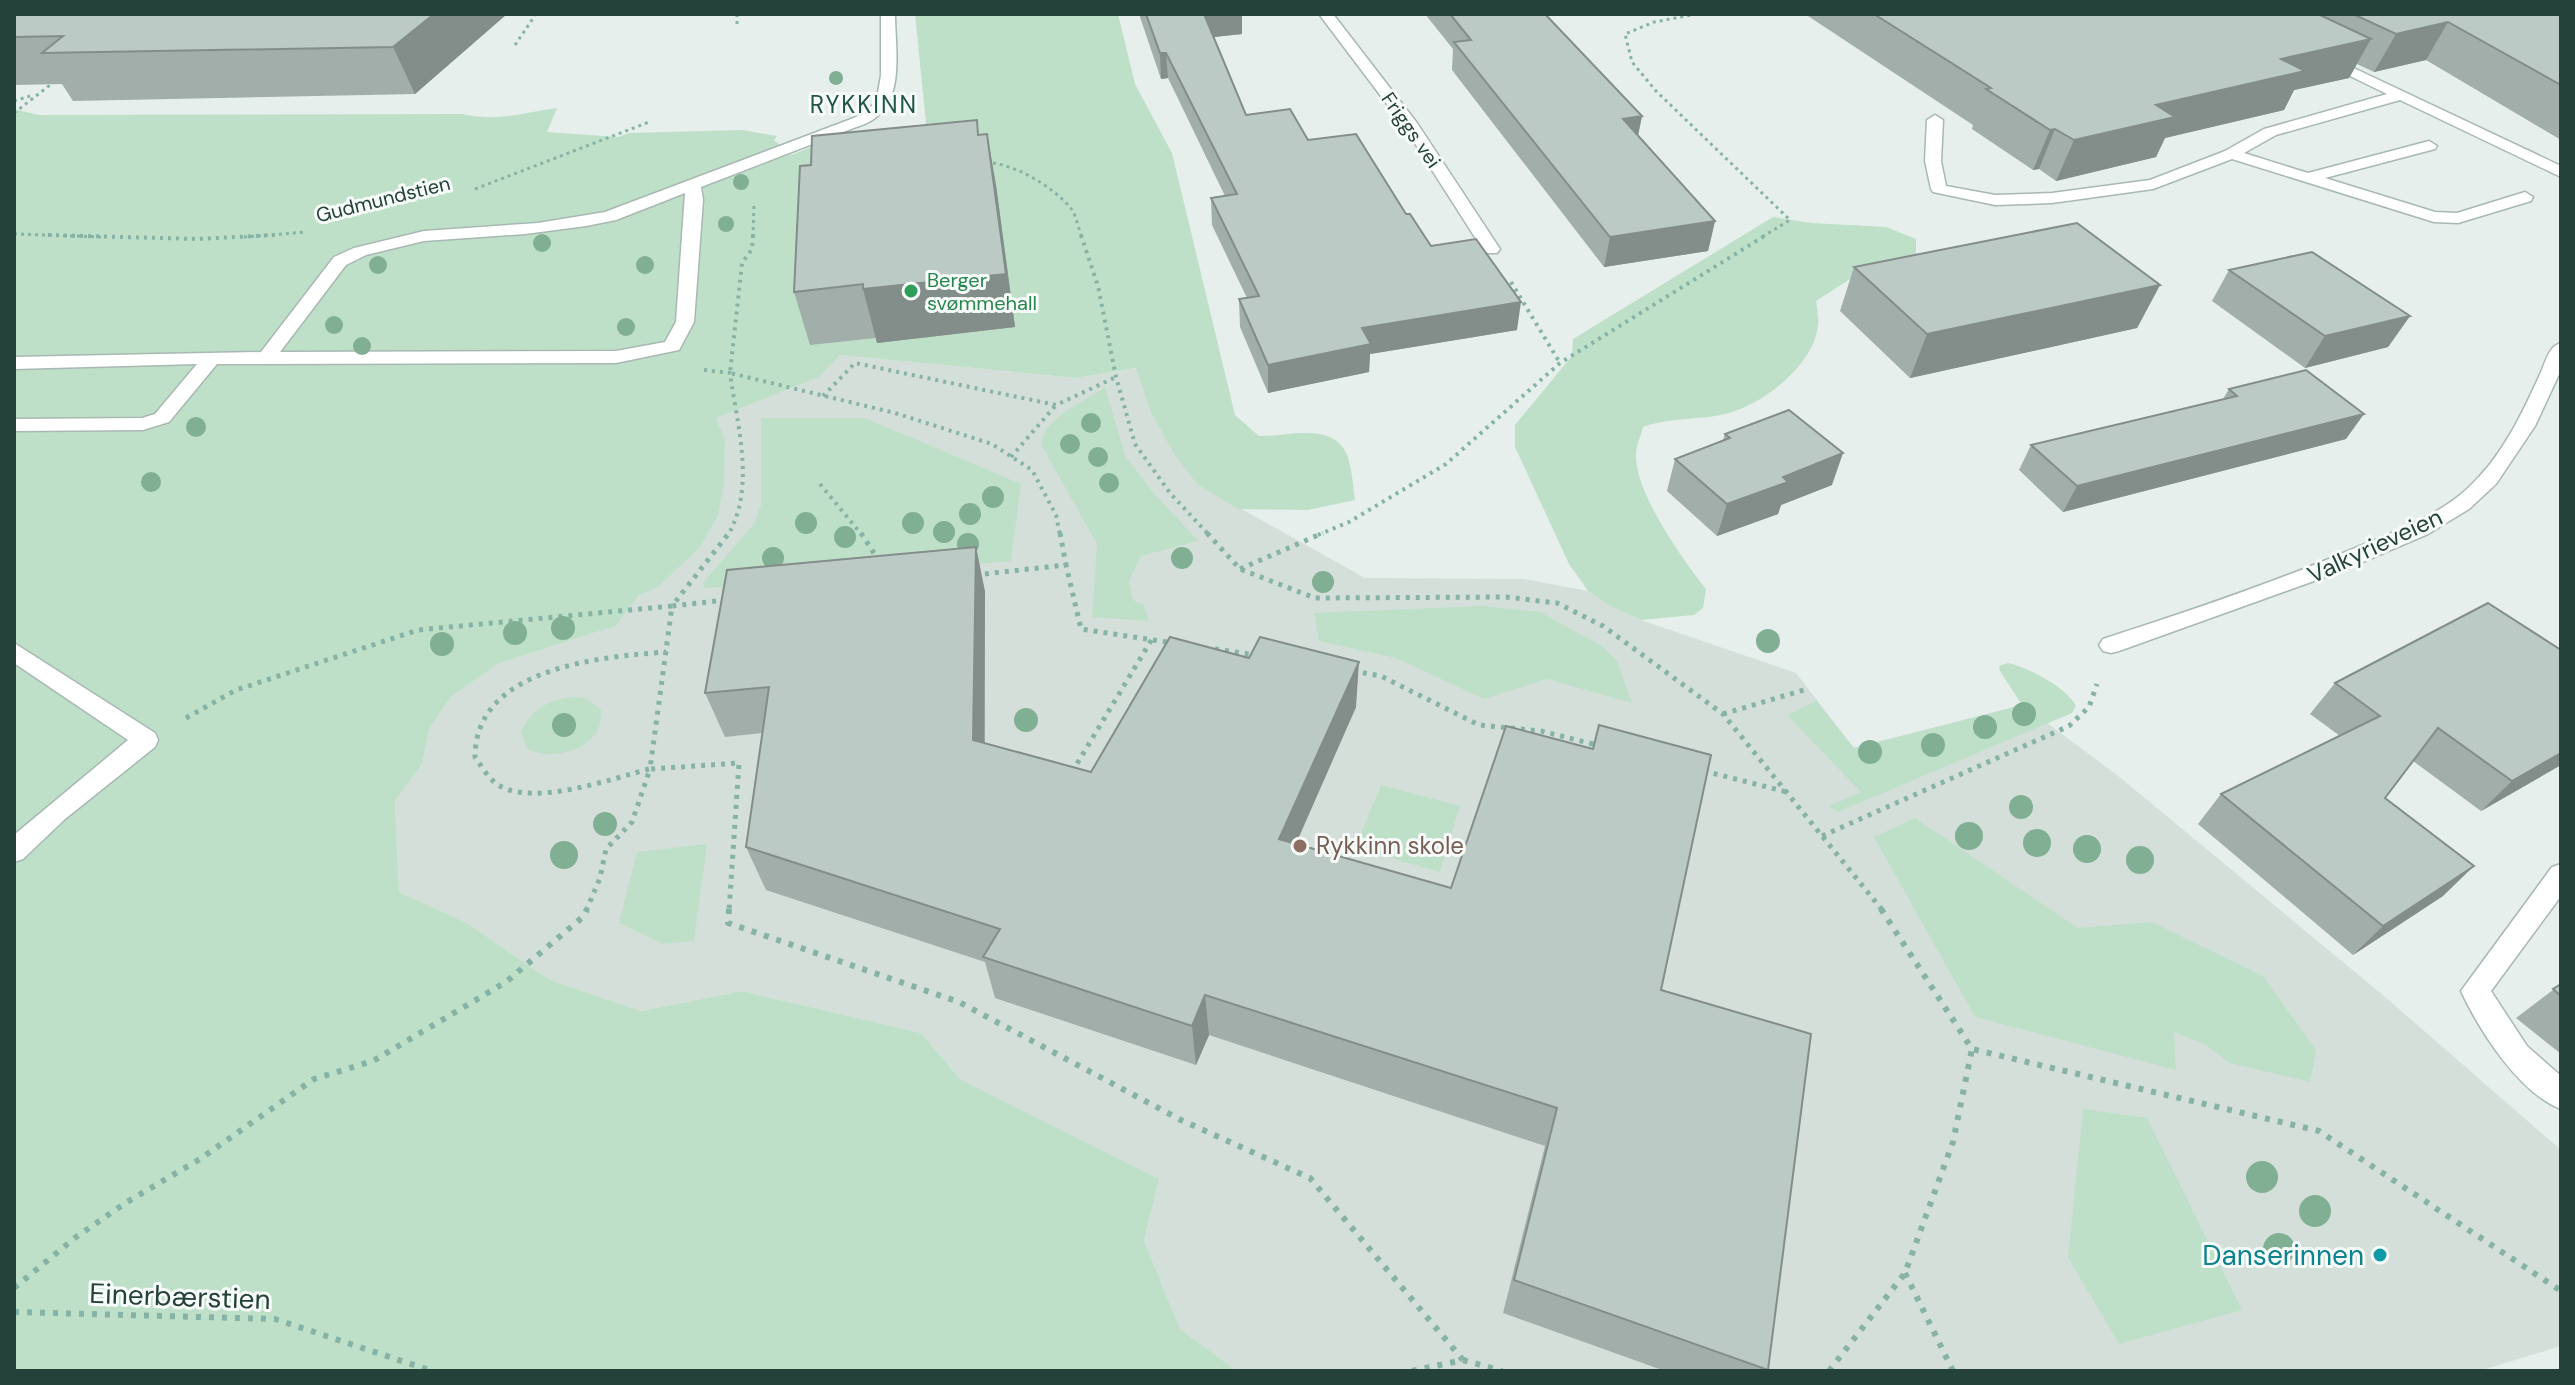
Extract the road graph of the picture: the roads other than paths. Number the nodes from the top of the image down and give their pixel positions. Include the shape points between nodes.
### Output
1 (888, 14) edge
2 (1326, 14) edge
3 (2305, 48) edge
4 (2401, 95) junction
5 (1935, 120) dead end
6 (2429, 146) dead end
7 (2231, 154) junction
8 (2561, 172) edge
9 (2310, 177) junction
10 (692, 185) junction
11 (2525, 197) dead end
12 (1491, 249) road end
13 (2561, 349) edge
14 (212, 358) junction
15 (266, 358) junction
16 (14, 363) edge
17 (14, 425) edge
18 (2111, 645) road end
19 (14, 651) edge
20 (14, 851) edge
21 (2561, 875) edge
22 (2561, 1095) edge

1 - 10 street via 887,80 883,103 875,112
2 - 12 street, Friggs vei via 1412,126
3 - 4 street
4 - 7 street via 2270,132
4 - 8 street
5 - 7 street via 1933,161 1939,189 1995,200 2153,184
6 - 9 street
7 - 9 street
9 - 11 street via 2434,217 2458,218
10 - 15 street via 573,224 413,236 356,252 340,261
10 - 15 street via 685,322 672,346 616,357
13 - 18 street, Valkyrieveien via 2534,409 2499,464 2475,494 2431,525 2293,584
14 - 15 street
14 - 16 street
14 - 17 street via 162,418 143,424
19 - 20 street via 146,740
21 - 22 street via 2475,991 2517,1056

